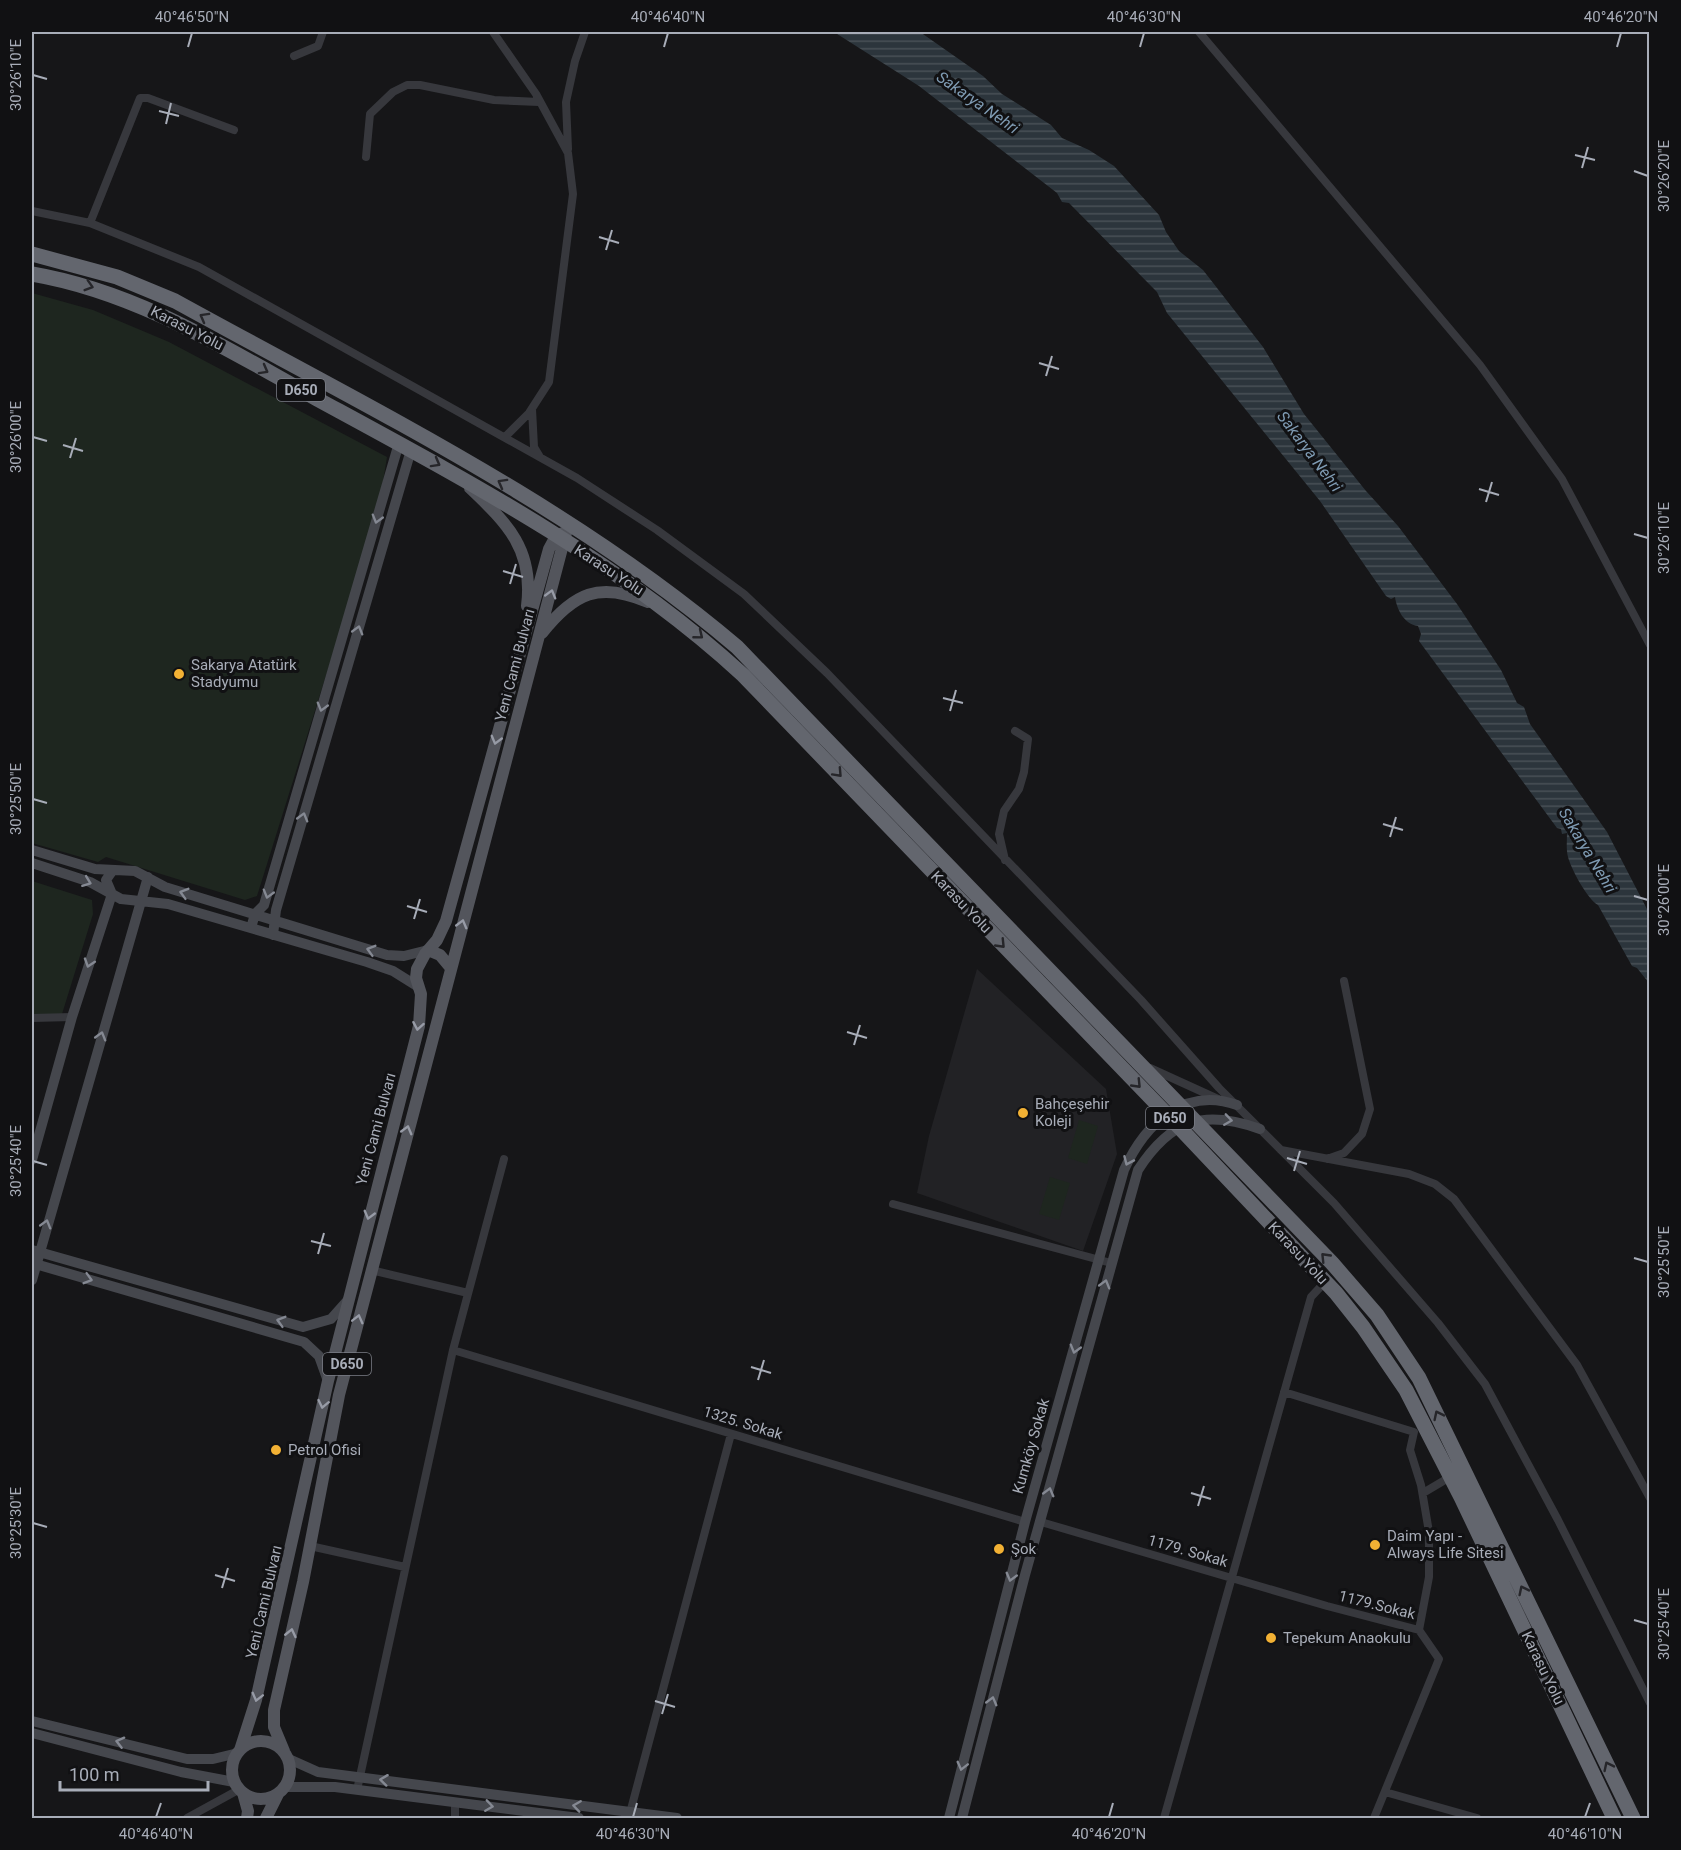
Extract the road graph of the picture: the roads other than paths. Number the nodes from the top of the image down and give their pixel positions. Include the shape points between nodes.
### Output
1 (323, 32) edge
2 (493, 32) edge
3 (585, 32) edge
4 (1199, 32) edge
5 (294, 56) dead end
6 (539, 102) junction
7 (234, 130) dead end
8 (568, 153) junction
9 (366, 157) dead end
10 (32, 211) edge
11 (90, 223) junction
12 (32, 254) edge
13 (32, 274) edge
14 (532, 408) junction
15 (505, 437) junction
16 (405, 446) junction
17 (540, 457) junction
18 (457, 474) junction
19 (554, 512) junction
20 (581, 530) junction
21 (562, 536) junction
22 (672, 613) junction
23 (538, 638) junction
24 (522, 643) junction
25 (1650, 645) edge
26 (1015, 731) dead end
27 (32, 850) edge
28 (1006, 860) junction
29 (32, 863) edge
30 (113, 870) junction
31 (148, 877) junction
32 (112, 894) junction
33 (140, 902) junction
34 (255, 915) junction
35 (276, 921) junction
36 (251, 928) junction
37 (273, 935) junction
38 (428, 950) junction
39 (450, 967) junction
40 (447, 980) junction
41 (1344, 981) dead end
42 (417, 986) junction
43 (72, 1017) junction
44 (32, 1018) edge
45 (1140, 1063) junction
46 (1218, 1098) junction
47 (1237, 1105) junction
48 (1182, 1106) junction
49 (1166, 1115) junction
50 (1195, 1120) junction
51 (1179, 1127) junction
52 (1260, 1129) junction
53 (1281, 1150) junction
54 (504, 1159) dead end
55 (1327, 1159) junction
56 (32, 1160) edge
57 (893, 1204) dead end
58 (35, 1251) edge
59 (1098, 1259) junction
60 (34, 1263) edge
61 (1111, 1263) junction
62 (371, 1270) junction
63 (32, 1280) edge
64 (1326, 1282) junction
65 (468, 1293) junction
66 (349, 1298) junction
67 (453, 1350) junction
68 (328, 1381) junction
69 (1284, 1392) junction
70 (1417, 1426) junction
71 (731, 1434) junction
72 (1450, 1477) junction
73 (1423, 1493) junction
74 (1650, 1498) edge
75 (1025, 1522) junction
76 (1041, 1522) junction
77 (310, 1546) junction
78 (405, 1567) junction
79 (1232, 1578) junction
80 (1327, 1606) joint
81 (1419, 1630) junction
82 (1650, 1703) edge
83 (32, 1721) edge
84 (32, 1733) edge
85 (239, 1751) junction
86 (286, 1755) junction
87 (359, 1777) junction
88 (239, 1788) junction
89 (357, 1790) junction
90 (282, 1791) junction
91 (1384, 1792) junction
92 (455, 1802) junction
93 (630, 1813) junction
94 (187, 1818) edge
95 (247, 1818) edge
96 (266, 1818) edge
97 (455, 1818) edge
98 (579, 1818) edge
99 (677, 1818) edge
100 (949, 1818) edge
101 (962, 1818) edge
102 (1164, 1818) edge
103 (1374, 1818) edge
104 (1477, 1818) edge
105 (1614, 1818) edge
106 (1633, 1818) edge

1 - 5 street via 318,46
2 - 6 street
3 - 8 street via 566,102
4 - 25 street via 1480,365 1562,479
6 - 8 street
6 - 9 street via 494,100 407,85 393,92 370,114
7 - 11 street via 140,98
8 - 14 street via 573,194 555,348 549,382
10 - 11 street
11 - 15 street via 199,267
19 -> 12 highway, Karasu Yolu / D650 via 175,301 117,277
13 -> 16 highway, Karasu Yolu / D650 via 75,282 148,308
14 - 15 street
14 - 17 street via 534,447
15 - 17 street
16 -> 18 highway, Karasu Yolu / D650
16 -> 34 street via 264,905
35 -> 16 street
17 - 28 street via 657,530 744,594 827,673
18 - 21 highway, Karasu Yolu / D650
18 - 24 main road via 516,537 529,586
19 - 20 highway, Karasu Yolu / D650
19 - 21 main road, D650
20 - 21 main road
20 - 45 highway, Karasu Yolu via 691,607 737,647
21 - 22 highway, Karasu Yolu / D650
23 -> 21 main road, Yeni Cami Bulvarı / D650
21 - 24 main road, Yeni Cami Bulvarı via 549,549
22 - 23 main road via 624,592 587,594 560,610
22 -> 49 highway, Karasu Yolu / D650 via 780,712
39 -> 23 main road, Yeni Cami Bulvarı / D650
24 -> 38 main road, Yeni Cami Bulvarı via 446,921
26 - 28 street via 1028,739 1019,789 1004,811 999,834
27 - 30 street via 95,869
28 - 47 street
29 -> 32 street via 90,882
30 - 31 street via 135,871
30 - 32 street via 106,880
31 - 33 street
34 -> 31 street via 165,887
32 - 33 street
32 -> 43 street
33 - 36 street via 168,904
58 -> 33 street
34 - 35 street
34 - 36 street
35 - 37 street
38 -> 35 street via 404,956 387,955
36 - 37 street
37 - 42 street via 393,971
38 - 39 main road via 440,955
38 - 42 main road, Yeni Cami Bulvarı via 417,969
39 - 40 main road, Yeni Cami Bulvarı / D650
40 - 42 main road via 442,988 430,993
62 -> 40 main road, Yeni Cami Bulvarı / D650
41 - 55 street via 1370,1109 1362,1134 1344,1153
42 -> 66 main road, Yeni Cami Bulvarı via 421,994 419,1026
43 - 44 street
43 - 56 street
45 - 46 street
45 - 48 highway, Karasu Yolu
46 - 47 street
46 - 48 street, Kumköy Sokak
47 - 52 street
48 - 49 street, Kumköy Sokak
48 - 50 highway, Karasu Yolu
49 - 51 highway, Karasu Yolu / D650
49 -> 59 street, Kumköy Sokak via 1133,1150
50 - 51 street, Kumköy Sokak
50 -> 52 street via 1217,1118
106 -> 50 highway, Karasu Yolu via 1419,1378 1377,1315
51 - 61 street, Kumköy Sokak via 1138,1170
51 - 64 highway, Karasu Yolu / D650
52 - 53 street
53 - 55 street
53 - 82 street via 1334,1203 1485,1384
54 - 65 street
55 - 74 street via 1409,1174 1435,1184 1455,1199 1577,1365
57 - 59 street
58 - 60 street
66 -> 58 street via 331,1319 303,1327
59 - 61 street
59 -> 75 street, Kumköy Sokak
60 - 63 street
60 -> 68 street via 304,1342 319,1356
76 -> 61 street, Kumköy Sokak
62 - 65 street
77 -> 62 main road, Yeni Cami Bulvarı / D650 via 339,1395
64 - 69 street via 1311,1298
64 - 70 highway, Karasu Yolu / D650 via 1406,1390
65 - 67 street
66 - 68 main road, Yeni Cami Bulvarı
67 - 71 street, 1325. Sokak
67 - 78 street
68 -> 85 main road, Yeni Cami Bulvarı via 256,1700
69 - 70 street via 1398,1427
69 - 79 street
70 - 72 highway, Karasu Yolu / D650
70 - 73 street, 1179.Sokak via 1410,1450
71 - 75 street, 1325. Sokak
71 - 93 street
72 - 73 street
72 - 105 highway, Karasu Yolu / D650
73 - 81 street, 1179.Sokak via 1429,1532 1429,1577
75 -> 100 street, Kumköy Sokak
76 - 79 street, 1179. Sokak
101 -> 76 street, Kumköy Sokak
77 - 78 street
86 -> 77 main road, Yeni Cami Bulvarı / D650 via 274,1727 274,1710
78 - 87 street
79 - 80 street, 1179. Sokak
79 - 102 street
80 - 81 street, 1179.Sokak
81 - 91 street via 1439,1659
85 -> 83 street via 213,1759 187,1759
84 - 88 street
85 - 86 main road via 247,1744 267,1741
85 - 88 main road via 232,1767
86 - 87 street via 318,1772
86 - 90 main road via 289,1779
87 - 89 street
93 -> 87 street
88 - 90 main road via 260,1799
88 - 94 street
88 - 95 main road
89 - 90 street via 305,1786
89 - 92 street
90 - 96 main road
91 - 103 street
91 - 104 street
92 - 97 street
92 -> 98 street
93 - 99 street

